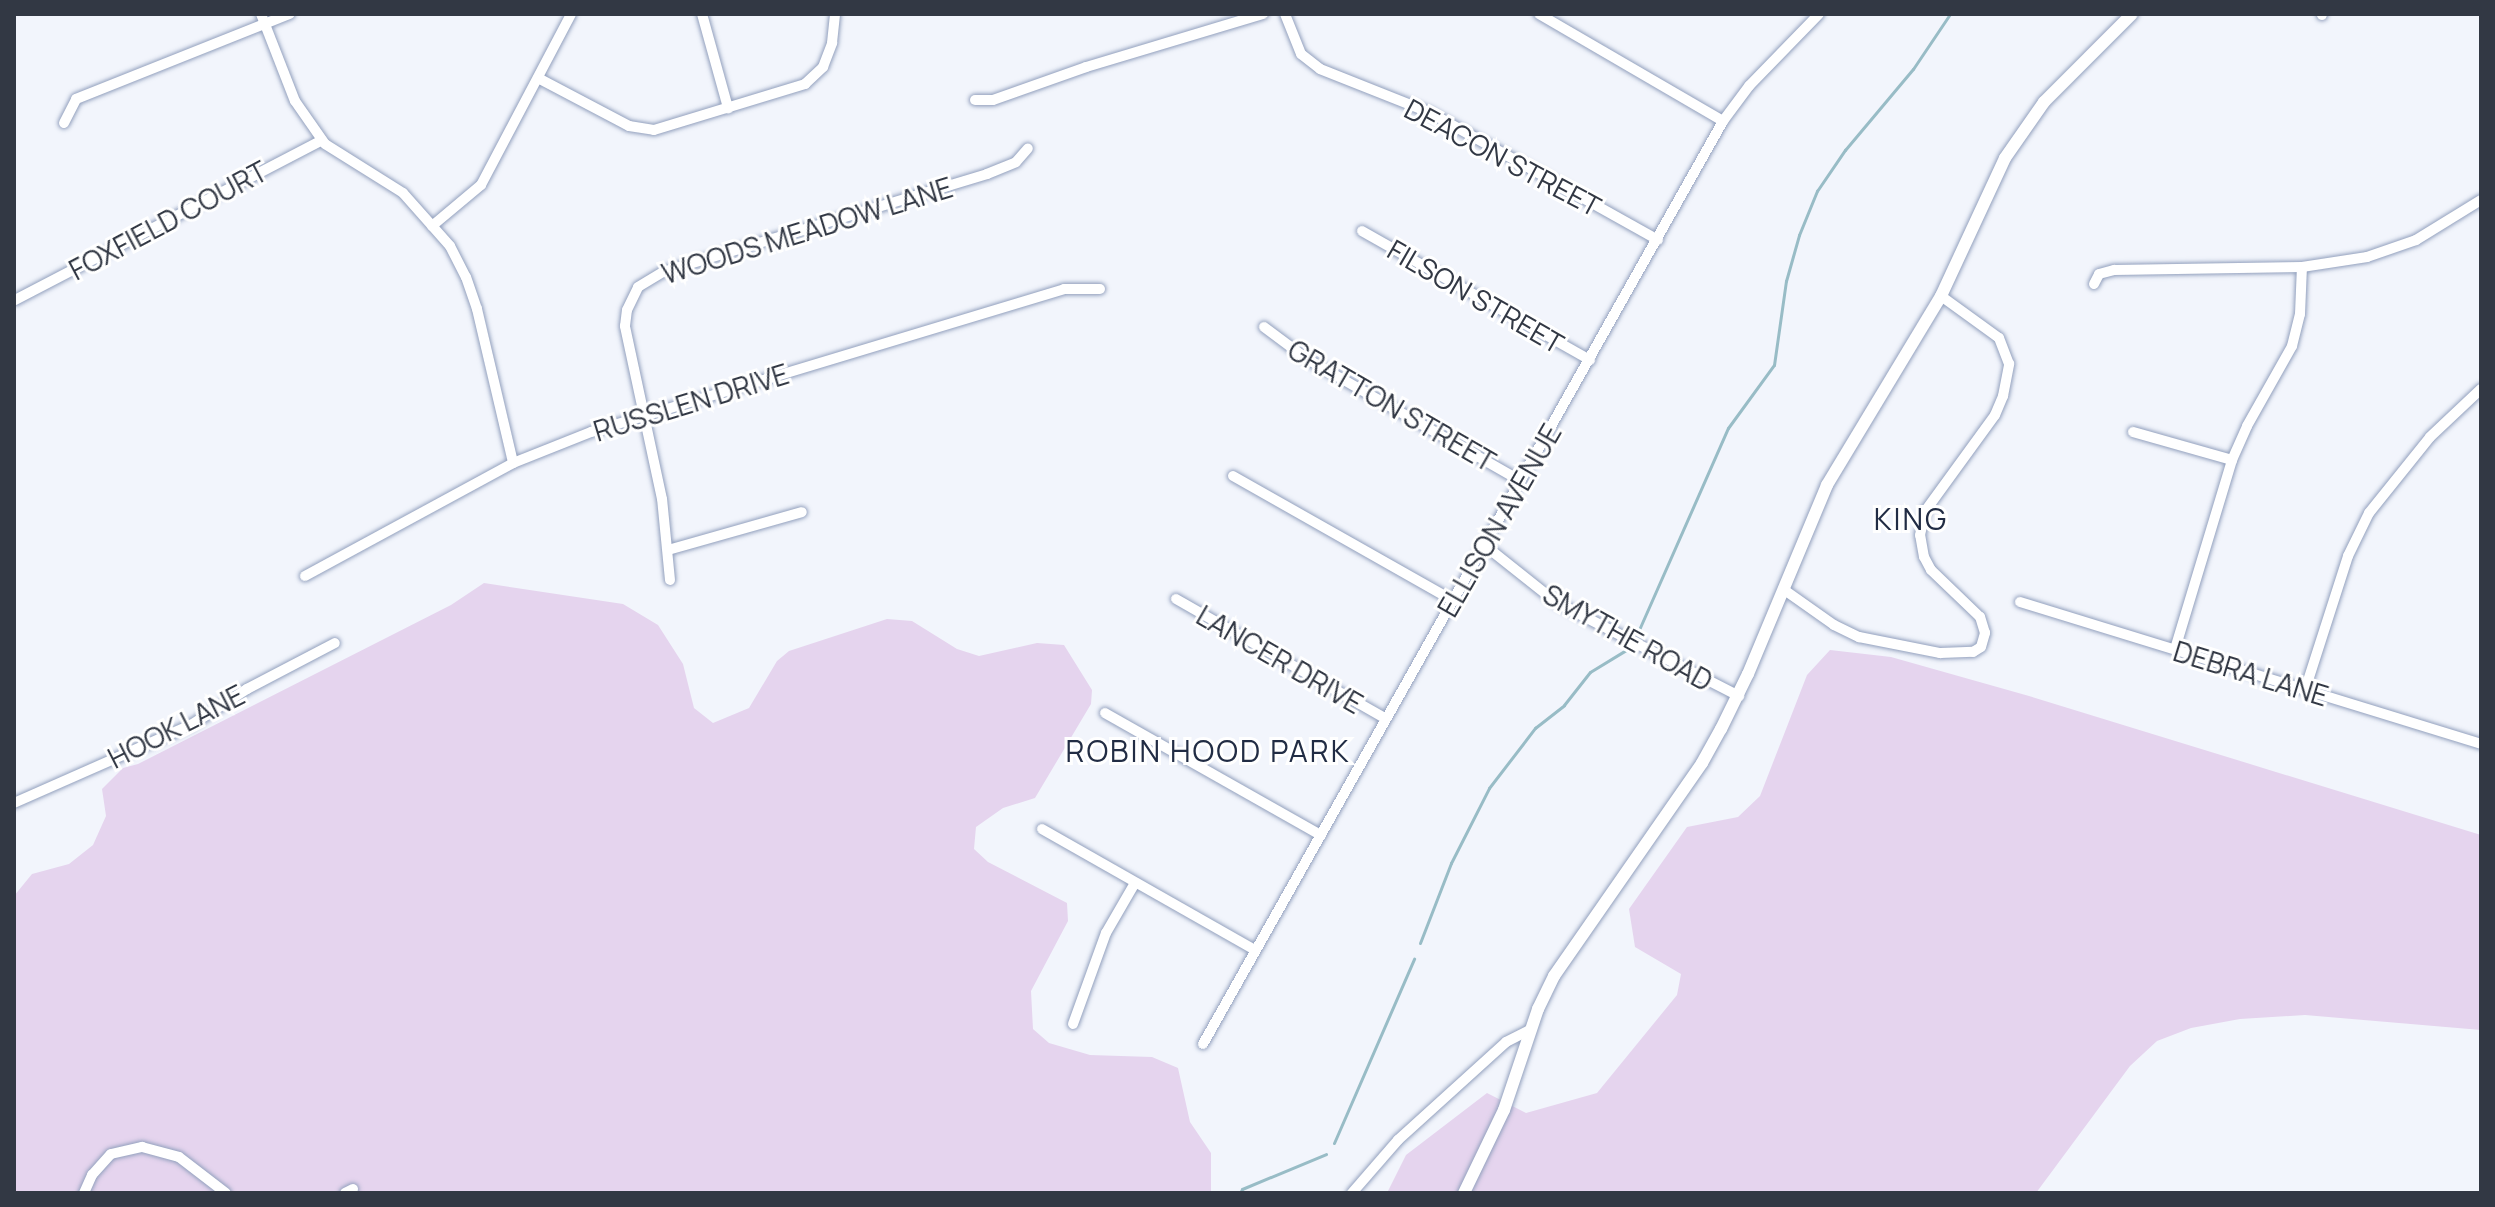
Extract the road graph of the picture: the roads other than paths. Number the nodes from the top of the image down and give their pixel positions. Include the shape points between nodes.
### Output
1 (290, 14) edge
2 (571, 14) edge
3 (702, 14) edge
4 (835, 14) edge
5 (1263, 14) edge
6 (1285, 14) edge
7 (1539, 14) edge
8 (1819, 14) edge
9 (2132, 14) edge
10 (263, 19) edge
11 (538, 78) junction
12 (975, 100) dead end
13 (728, 108) junction
14 (1723, 121) junction
15 (64, 123) dead end
16 (322, 140) junction
17 (1028, 148) dead end
18 (2481, 200) edge
19 (432, 226) junction
20 (1362, 231) dead end
21 (1658, 240) junction
22 (2302, 267) junction
23 (2094, 284) dead end
24 (1100, 289) dead end
25 (1941, 296) junction
26 (15, 300) edge
27 (1264, 327) dead end
28 (1590, 360) junction
29 (2481, 389) edge
30 (645, 416) junction
31 (2133, 432) dead end
32 (2232, 460) junction
33 (513, 463) junction
34 (1233, 476) dead end
35 (1521, 481) junction
36 (802, 512) dead end
37 (1483, 544) junction
38 (668, 550) junction
39 (305, 576) dead end
40 (670, 580) dead end
41 (1783, 589) junction
42 (1176, 599) dead end
43 (1454, 601) junction
44 (2020, 602) dead end
45 (335, 643) dead end
46 (2175, 649) junction
47 (2305, 690) junction
48 (1739, 696) junction
49 (1105, 713) dead end
50 (1385, 718) junction
51 (2480, 741) edge
52 (14, 803) edge
53 (1042, 829) dead end
54 (1321, 835) junction
55 (1135, 883) junction
56 (1255, 950) junction
57 (1073, 1024) dead end
58 (1532, 1029) junction
59 (1203, 1044) dead end
60 (84, 1193) edge
61 (226, 1193) edge
62 (1352, 1193) edge
63 (1464, 1193) edge

1 - 10 street
2 - 11 street
3 - 13 street
4 - 13 street via 823,67 805,84
5 - 12 street via 993,100
6 - 21 street, DEACON STREET via 1301,54 1320,69 1431,113
7 - 14 street
8 - 14 street, ELLISON AVENUE via 1749,86
9 - 25 street via 2044,102 2022,132 1990,185
10 - 15 street via 76,99
10 - 16 street via 295,101
11 - 13 street via 629,126 654,130
11 - 19 street via 481,185
14 - 21 street, ELLISON AVENUE
16 - 19 street via 403,193
16 - 26 street, FOXFIELD COURT
17 - 30 street, WOODS MEADOW LANE via 1016,162 987,174 646,280 632,297 625,326
18 - 22 street via 2438,229 2392,250
19 - 33 street via 466,277
20 - 28 street, FILSON STREET
21 - 28 street, ELLISON AVENUE
22 - 23 street via 2114,270 2099,274
22 - 32 street via 2292,346
24 - 30 street, RUSSLEN DRIVE via 1064,289
25 - 41 street via 1839,463
25 - 41 street via 1999,338 2009,364 1995,415 1926,510 1920,535 1931,570 1980,617 1985,633 1981,647 1940,653 1859,637
27 - 35 street, GRATTON STREET via 1307,359
28 - 35 street, ELLISON AVENUE
29 - 47 street via 2422,446 2369,513 2348,556
30 - 33 street, RUSSLEN DRIVE
30 - 38 street, WOODS MEADOW LANE
31 - 32 street
32 - 46 street
33 - 39 street, RUSSLEN DRIVE
34 - 43 street
35 - 37 street, ELLISON AVENUE
36 - 38 street
37 - 43 street, ELLISON AVENUE
37 - 48 street, SMYTHE ROAD via 1556,602
38 - 40 street, WOODS MEADOW LANE
41 - 48 street
42 - 50 street, LANCER DRIVE
43 - 50 street, ELLISON AVENUE
44 - 46 street, DEBRA LANE
45 - 52 street, HOOK LANE via 191,725
46 - 47 street, DEBRA LANE
47 - 51 street, DEBRA LANE
48 - 58 street via 1702,763 1554,976
49 - 54 street
50 - 54 street, ELLISON AVENUE
53 - 55 street
54 - 56 street, ELLISON AVENUE
55 - 56 street
55 - 57 street via 1106,933
56 - 59 street, ELLISON AVENUE
58 - 62 street via 1506,1042 1398,1140
58 - 63 street via 1504,1110
60 - 61 street via 111,1154 142,1147 179,1157

